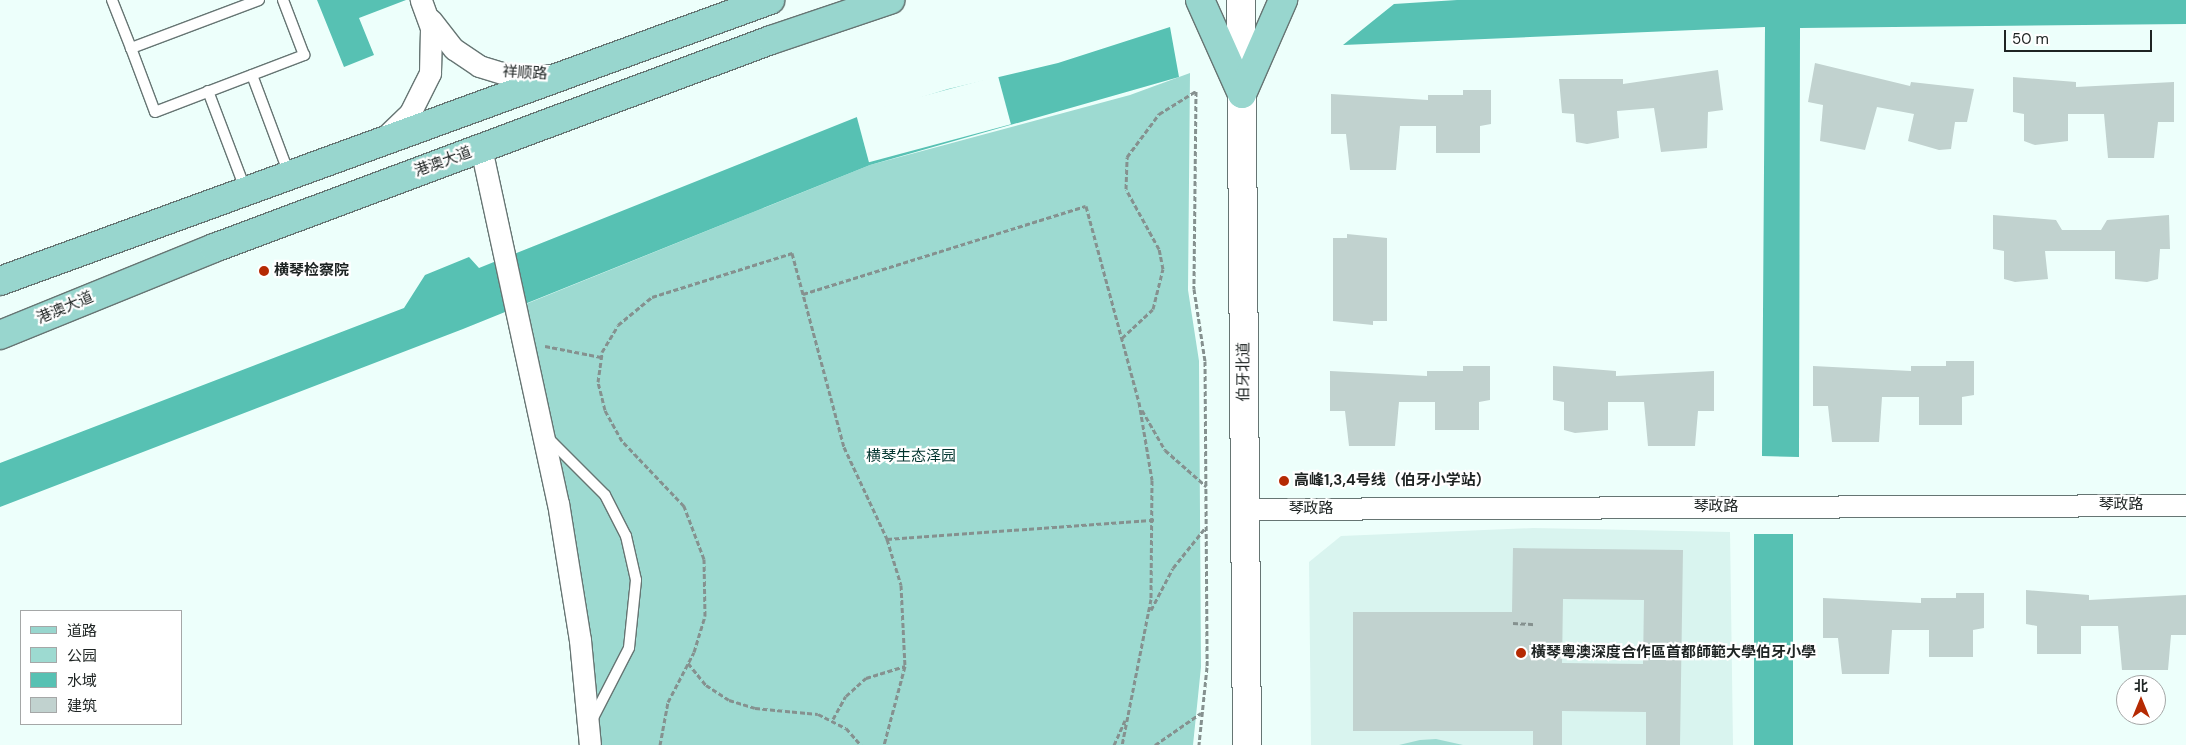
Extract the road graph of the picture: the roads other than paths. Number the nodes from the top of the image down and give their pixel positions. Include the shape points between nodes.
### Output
1 (112, 0) edge
2 (259, 0) edge
3 (283, 0) edge
4 (770, 0) edge
5 (890, 0) edge
6 (1200, 0) edge
7 (1241, 0) edge
8 (1284, 0) edge
9 (424, 7) edge
10 (131, 48) junction
11 (252, 75) junction
12 (557, 75) junction
13 (208, 91) junction
14 (1242, 94) junction
15 (376, 142) junction
16 (481, 148) junction
17 (289, 175) junction
18 (246, 192) junction
19 (0, 281) edge
20 (0, 335) edge
21 (545, 435) junction
22 (2186, 505) edge
23 (1245, 509) junction
24 (1247, 700) junction
25 (589, 736) edge
26 (1236, 745) edge
27 (1247, 745) edge
28 (1258, 745) edge

1 - 10 lane
2 - 10 lane
3 - 11 lane via 304,55
4 - 12 main road
5 - 16 main road, 港澳大道
6 - 14 main road
7 - 14 main road, 伯牙北道
8 - 14 main road
9 - 12 street, 祥顺路 via 448,44 479,66 508,75
9 - 15 street, 祥顺路 via 432,58 425,87 410,113
10 - 13 lane via 155,112
11 - 13 lane
11 - 17 lane
12 - 15 main road
13 - 18 lane
14 - 23 main road, 伯牙北道
15 - 17 main road
16 - 20 main road, 港澳大道 via 164,267
16 - 21 street
17 - 18 main road
18 - 19 main road
21 - 25 street via 570,571
21 - 25 lane via 605,495 626,536 636,580 629,648
22 - 23 street, 琴政路
23 - 24 main road, 伯牙北道
24 - 26 main road
24 - 27 main road, 伯牙北道
24 - 28 main road

